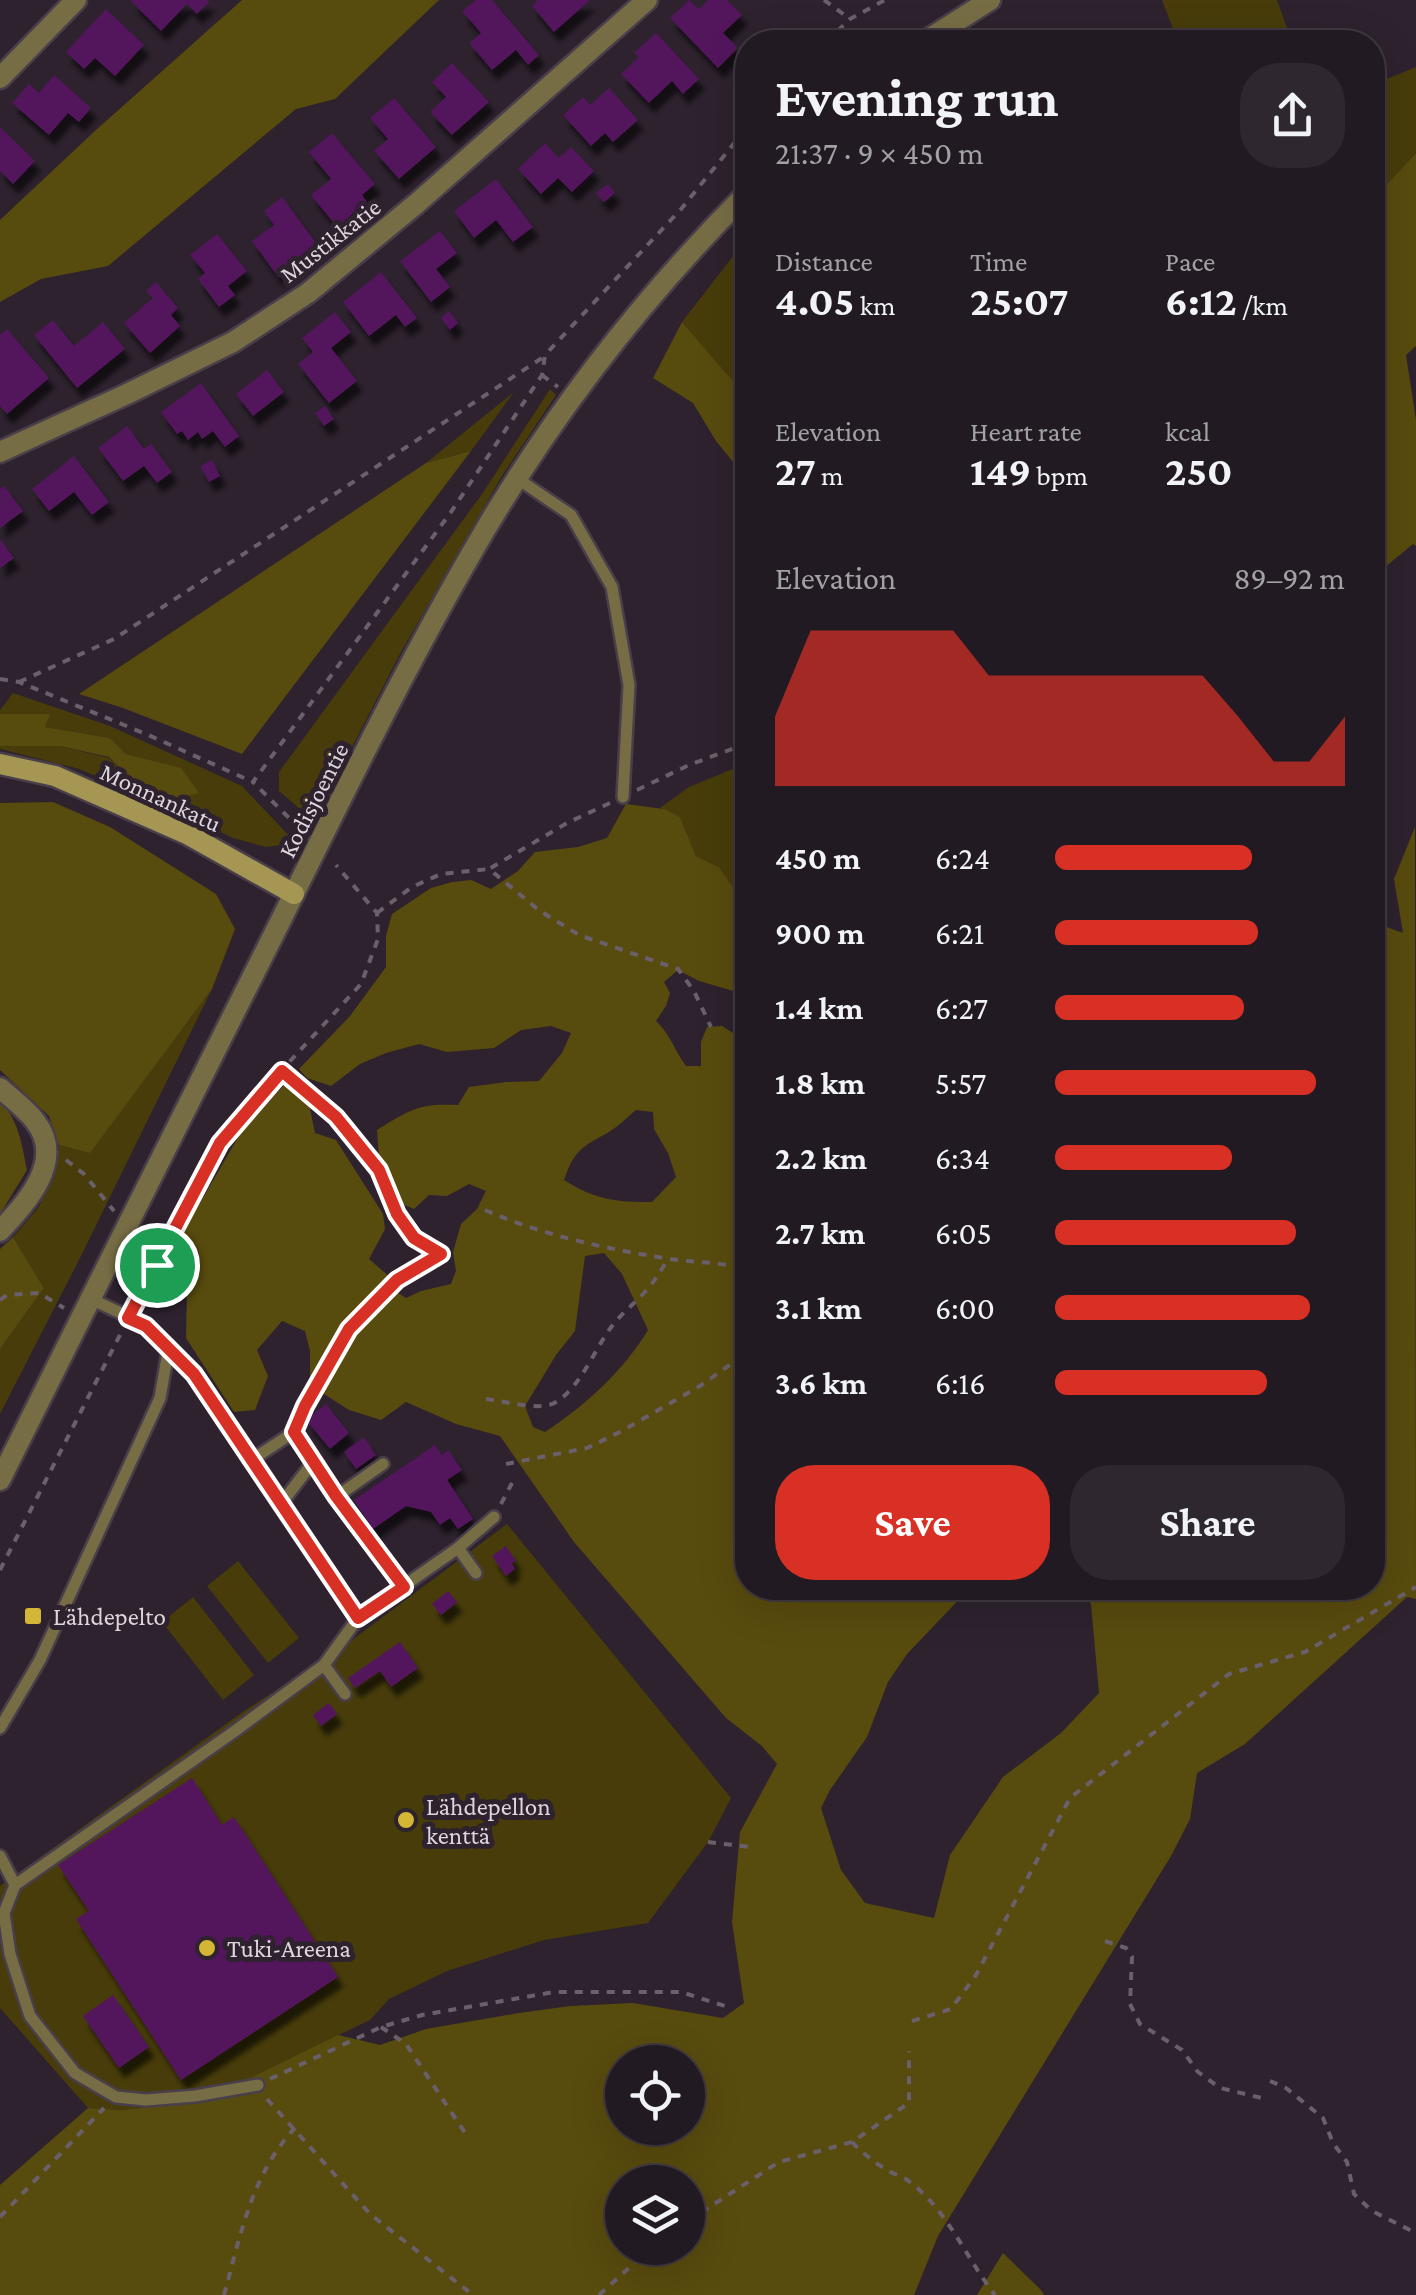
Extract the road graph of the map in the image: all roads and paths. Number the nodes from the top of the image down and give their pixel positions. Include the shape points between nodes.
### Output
1 (76, 0) edge
2 (646, 0) edge
3 (824, 0) edge
4 (884, 0) edge
5 (990, 0) edge
6 (850, 19) junction
7 (839, 30) edge
8 (943, 30) edge
9 (0, 78) edge
10 (735, 142) edge
11 (735, 206) edge
12 (545, 356) junction
13 (0, 452) edge
14 (518, 480) junction
15 (0, 679) edge
16 (19, 682) junction
17 (735, 748) edge
18 (0, 764) edge
19 (252, 782) junction
20 (623, 797) junction
21 (300, 829) dead end
22 (336, 865) dead end
23 (488, 868) junction
24 (294, 894) junction
25 (377, 913) junction
26 (711, 1027) dead end
27 (282, 1071) junction
28 (0, 1088) edge
29 (47, 1145) junction
30 (486, 1210) dead end
31 (127, 1228) junction
32 (0, 1231) edge
33 (441, 1254) joint
34 (668, 1259) junction
35 (157, 1265) junction
36 (735, 1266) edge
37 (0, 1300) edge
38 (86, 1309) junction
39 (128, 1318) junction
40 (169, 1346) junction
41 (735, 1361) edge
42 (486, 1398) dead end
43 (294, 1432) junction
44 (252, 1458) junction
45 (313, 1462) junction
46 (383, 1464) dead end
47 (506, 1464) dead end
48 (0, 1480) edge
49 (512, 1483) dead end
50 (336, 1496) junction
51 (281, 1504) junction
52 (494, 1516) joint
53 (458, 1548) junction
54 (0, 1570) edge
55 (476, 1573) dead end
56 (404, 1587) junction
57 (1416, 1588) edge
58 (358, 1618) junction
59 (324, 1665) junction
60 (346, 1694) dead end
61 (0, 1728) edge
62 (708, 1842) dead end
63 (750, 1847) dead end
64 (0, 1856) edge
65 (15, 1885) junction
66 (1104, 1941) dead end
67 (731, 2008) dead end
68 (912, 2021) dead end
69 (382, 2028) junction
70 (909, 2052) dead end
71 (1270, 2081) dead end
72 (258, 2085) junction
73 (116, 2096) junction
74 (1262, 2098) dead end
75 (294, 2128) junction
76 (468, 2140) dead end
77 (852, 2142) junction
78 (705, 2210) edge
79 (0, 2217) edge
80 (1416, 2233) edge
81 (632, 2265) edge
82 (224, 2295) edge
83 (472, 2295) edge
84 (599, 2295) edge
85 (996, 2295) edge

1 - 9 street
2 - 13 street, Mustikkatie via 308,293 233,342
3 - 6 path
4 - 6 path
5 - 8 street
6 - 7 path
10 - 12 path
11 - 14 street, Kodisjoentie via 607,353
12 - 16 path via 114,639
12 - 19 path via 542,375 451,512
14 - 20 lane via 571,515 612,587 629,685
14 - 24 street, Kodisjoentie via 402,678
15 - 16 path
16 - 19 path
17 - 20 path
18 - 24 main road, Monnankatu via 55,776 187,834
19 - 21 path
20 - 23 path
22 - 25 path
23 - 25 path via 441,874
23 - 26 path via 580,935 678,969
24 - 31 street, Kodisjoentie
25 - 27 path via 378,938 362,984
27 - 33 path via 336,1117 379,1170 414,1238
27 - 35 path via 220,1143
28 - 29 street via 36,1122
29 - 31 path via 84,1174
29 - 32 street via 34,1189
30 - 34 path via 545,1233
31 - 35 path
31 - 38 street, Kodisjoentie
33 - 43 lane via 397,1280 349,1329
34 - 36 path
34 - 42 path via 556,1403 540,1408
35 - 39 path
37 - 38 path via 39,1293
38 - 39 lane
38 - 48 street, Kodisjoentie
39 - 40 lane
39 - 54 path
40 - 44 lane
40 - 61 lane via 160,1398 40,1660
41 - 47 path via 586,1448
43 - 44 lane
43 - 45 lane
44 - 51 lane
45 - 50 lane
45 - 51 lane
46 - 50 lane
49 - 52 path
50 - 56 lane
51 - 58 lane
52 - 53 lane
53 - 55 lane
53 - 56 lane
56 - 58 lane
57 - 68 path via 1305,1652 1230,1674 1070,1798 976,1975 951,2009
58 - 59 lane
59 - 60 lane
59 - 65 lane
62 - 63 path
64 - 65 lane
65 - 73 lane via 4,1914 30,2016 75,2073
66 - 74 path via 1132,1957 1130,2004 1140,2024 1182,2050 1220,2088
67 - 69 path via 681,1992 554,1992
69 - 72 path
69 - 76 path via 406,2044
70 - 77 path via 909,2103
71 - 80 path via 1322,2118 1346,2162 1354,2194
72 - 73 lane via 146,2100
72 - 75 path
73 - 79 path
75 - 82 path via 275,2149 242,2224
75 - 83 path via 370,2214
77 - 78 path via 780,2162
77 - 85 path via 936,2208
81 - 84 path

